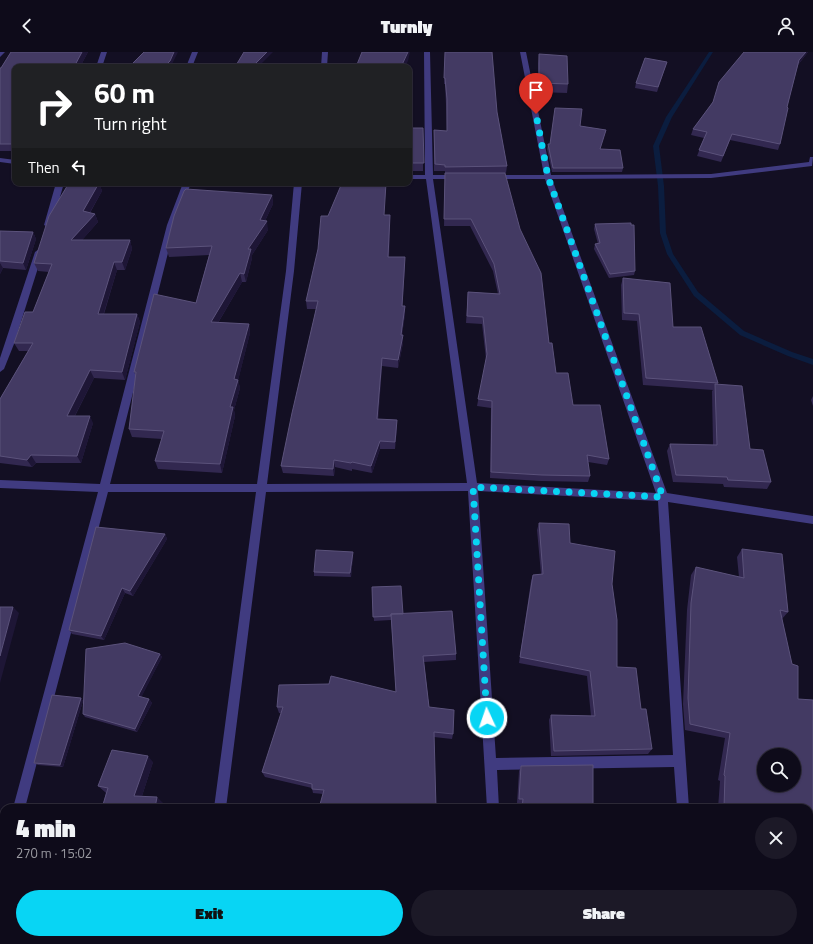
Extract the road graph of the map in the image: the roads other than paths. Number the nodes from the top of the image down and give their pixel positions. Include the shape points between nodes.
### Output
1 (2, 52) edge
2 (104, 52) edge
3 (195, 52) edge
4 (325, 52) edge
5 (427, 52) edge
6 (523, 52) edge
7 (0, 55) edge
8 (100, 64) edge
9 (190, 64) edge
10 (324, 64) edge
11 (813, 159) edge
12 (0, 160) edge
13 (12, 162) edge
14 (412, 177) edge
15 (429, 177) junction
16 (467, 177) edge
17 (482, 177) edge
18 (548, 177) junction
19 (59, 186) edge
20 (186, 186) edge
21 (298, 186) edge
22 (46, 231) edge
23 (41, 246) edge
24 (0, 369) edge
25 (0, 484) edge
26 (473, 487) junction
27 (104, 488) junction
28 (263, 488) junction
29 (663, 497) junction
30 (813, 520) edge
31 (679, 762) junction
32 (490, 764) junction
33 (20, 804) edge
34 (221, 804) edge
35 (493, 804) edge
36 (683, 804) edge

1 - 7 street
2 - 8 street
3 - 9 street
4 - 10 street
5 - 15 street
6 - 18 street
11 - 18 street via 812,164 711,176
12 - 13 street
14 - 15 street
15 - 16 street
15 - 26 street
17 - 18 street
18 - 29 street
19 - 22 street
20 - 27 street via 171,225
21 - 28 street via 290,271
23 - 24 street
25 - 27 street
26 - 28 street
26 - 29 street
26 - 32 street
27 - 28 street
27 - 33 street
28 - 34 street
29 - 30 street
29 - 31 street
31 - 32 street
31 - 36 street
32 - 35 street

